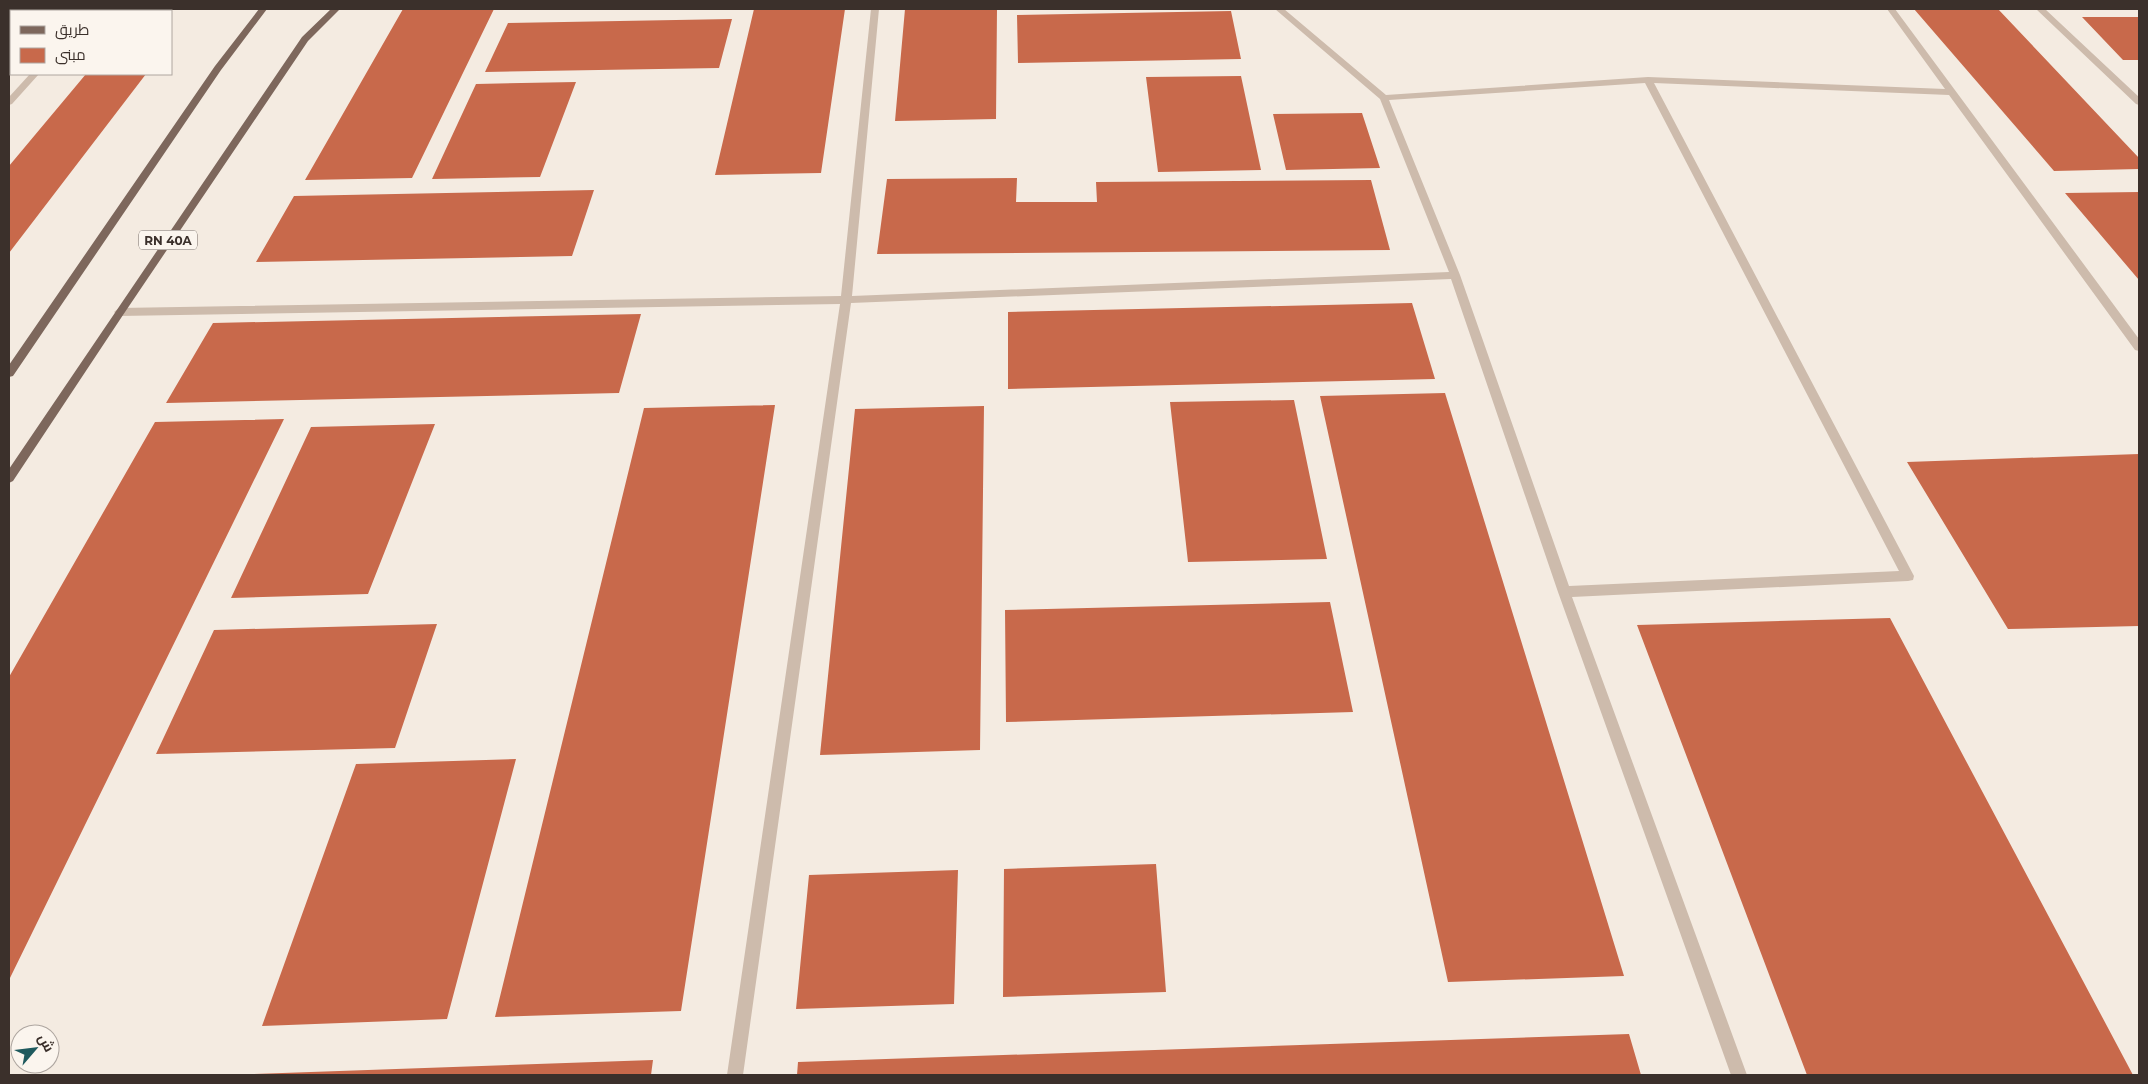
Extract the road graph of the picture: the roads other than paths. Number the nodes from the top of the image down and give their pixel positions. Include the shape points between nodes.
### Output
1 (263, 9) edge
2 (336, 9) edge
3 (875, 9) edge
4 (1279, 9) edge
5 (1891, 9) edge
6 (2040, 9) edge
7 (34, 75) edge
8 (1648, 80) junction
9 (1952, 92) junction
10 (1384, 98) junction
11 (9, 102) edge
12 (2139, 102) edge
13 (1455, 275) junction
14 (846, 300) junction
15 (118, 312) junction
16 (2139, 347) edge
17 (9, 373) edge
18 (9, 478) edge
19 (1564, 592) junction
20 (735, 1075) edge
21 (1739, 1075) edge

1 - 17 main road via 218,68
2 - 15 main road, RN 40A via 304,40
3 - 14 street
4 - 10 street
5 - 9 street
6 - 12 street
7 - 11 street
8 - 9 street
8 - 10 street
8 - 19 street via 1908,576
9 - 16 street
10 - 13 street
13 - 14 street
13 - 19 street
14 - 15 street
14 - 20 street
15 - 18 main road, RN 40A
19 - 21 street

